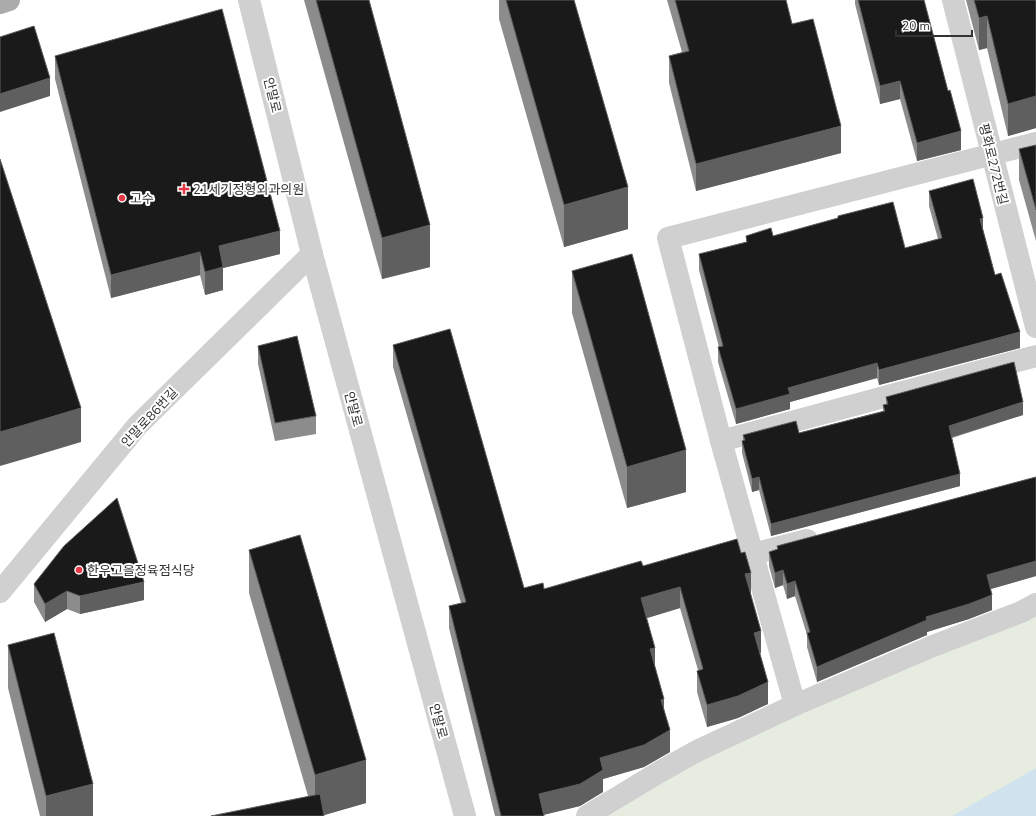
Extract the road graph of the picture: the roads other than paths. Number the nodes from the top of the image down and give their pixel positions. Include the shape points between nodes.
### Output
1 (9, 0) edge
2 (249, 0) edge
3 (952, 0) edge
4 (0, 3) edge
5 (1036, 143) edge
6 (992, 154) junction
7 (312, 254) junction
8 (1036, 327) edge
9 (1036, 356) edge
10 (721, 441) junction
11 (830, 533) edge
12 (753, 554) junction
13 (0, 592) edge
14 (1036, 604) edge
15 (795, 705) junction
16 (465, 816) edge
17 (587, 816) edge

1 - 4 main road
2 - 7 street, 안말로
3 - 6 street, 평화로272번길
5 - 6 street
6 - 8 street, 평화로272번길
6 - 10 street via 668,238
7 - 13 street, 안말로86번길 via 138,426
7 - 16 street, 안말로
9 - 10 street
10 - 12 street
11 - 12 street
12 - 15 street
14 - 15 street
15 - 17 street via 699,750

